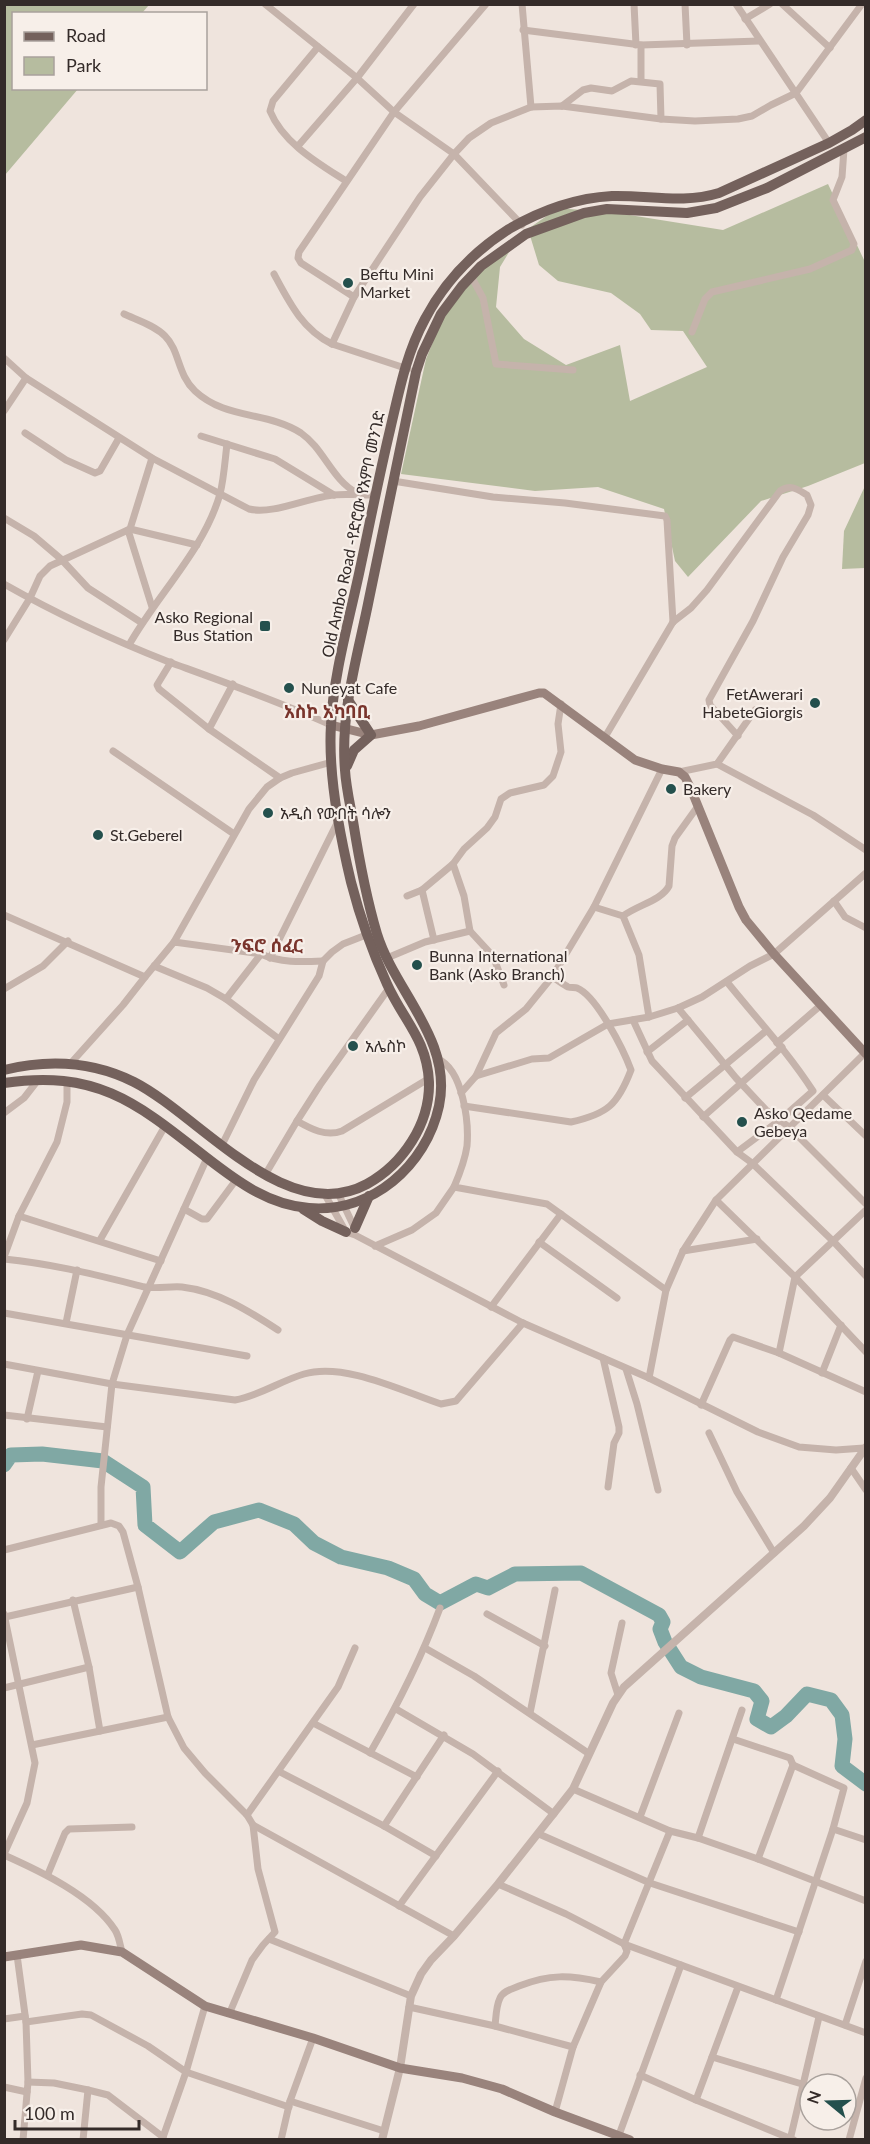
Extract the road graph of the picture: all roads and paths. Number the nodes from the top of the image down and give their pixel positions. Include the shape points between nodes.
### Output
1 (265, 4) edge
2 (414, 4) edge
3 (486, 4) edge
4 (522, 4) edge
5 (634, 4) edge
6 (685, 4) edge
7 (736, 4) edge
8 (770, 4) edge
9 (782, 4) edge
10 (862, 4) edge
11 (745, 19) junction
12 (523, 30) junction
13 (759, 40) junction
14 (639, 45) junction
15 (687, 45) junction
16 (318, 47) junction
17 (830, 48) junction
18 (357, 78) junction
19 (641, 81) junction
20 (796, 93) junction
21 (562, 106) junction
22 (531, 107) junction
23 (394, 112) junction
24 (661, 119) junction
25 (866, 120) edge
26 (866, 137) edge
27 (829, 143) junction
28 (298, 146) junction
29 (844, 148) junction
30 (454, 154) junction
31 (346, 182) junction
32 (521, 223) junction
33 (526, 234) junction
34 (274, 274) dead end
35 (471, 276) junction
36 (354, 297) junction
37 (124, 314) dead end
38 (692, 332) dead end
39 (332, 344) junction
40 (4, 358) edge
41 (404, 368) junction
42 (573, 370) dead end
43 (416, 372) junction
44 (26, 378) junction
45 (4, 411) edge
46 (25, 433) dead end
47 (201, 436) dead end
48 (119, 438) junction
49 (227, 444) junction
50 (152, 458) junction
51 (393, 481) junction
52 (358, 494) junction
53 (220, 495) junction
54 (334, 495) junction
55 (375, 495) junction
56 (5, 520) edge
57 (129, 530) junction
58 (197, 545) junction
59 (62, 559) junction
60 (4, 584) edge
61 (30, 598) junction
62 (152, 607) junction
63 (673, 622) junction
64 (142, 623) junction
65 (4, 640) edge
66 (129, 645) junction
67 (171, 662) junction
68 (233, 684) junction
69 (348, 700) junction
70 (561, 704) junction
71 (755, 711) dead end
72 (331, 725) junction
73 (209, 729) junction
74 (343, 730) junction
75 (371, 735) junction
76 (738, 736) junction
77 (604, 737) junction
78 (112, 752) dead end
79 (333, 762) junction
80 (717, 764) junction
81 (662, 769) junction
82 (345, 771) junction
83 (679, 772) junction
84 (280, 778) junction
85 (698, 807) junction
86 (339, 819) junction
87 (234, 834) junction
88 (866, 850) edge
89 (453, 864) junction
90 (866, 873) edge
91 (422, 890) junction
92 (407, 896) dead end
93 (834, 901) junction
94 (594, 907) junction
95 (4, 915) edge
96 (623, 916) junction
97 (866, 928) edge
98 (470, 931) junction
99 (366, 934) junction
100 (434, 940) junction
101 (68, 941) junction
102 (174, 942) junction
103 (261, 954) junction
104 (774, 954) junction
105 (270, 958) junction
106 (387, 958) junction
107 (323, 961) junction
108 (154, 966) junction
109 (145, 977) junction
110 (552, 977) junction
111 (727, 982) junction
112 (504, 985) dead end
113 (388, 988) junction
114 (4, 989) edge
115 (226, 999) junction
116 (821, 1005) junction
117 (678, 1008) junction
118 (649, 1017) junction
119 (633, 1020) junction
120 (688, 1020) junction
121 (608, 1024) junction
122 (766, 1031) junction
123 (279, 1039) junction
124 (780, 1045) junction
125 (647, 1052) junction
126 (865, 1054) edge
127 (438, 1059) junction
128 (71, 1063) junction
129 (725, 1065) junction
130 (4, 1070) edge
131 (476, 1076) junction
132 (428, 1079) junction
133 (38, 1080) junction
134 (67, 1081) junction
135 (4, 1083) edge
136 (742, 1084) junction
137 (461, 1093) junction
138 (823, 1095) junction
139 (685, 1098) junction
140 (464, 1106) junction
141 (4, 1113) edge
142 (703, 1117) junction
143 (780, 1120) junction
144 (297, 1121) junction
145 (165, 1126) junction
146 (789, 1127) junction
147 (866, 1136) edge
148 (222, 1145) junction
149 (737, 1152) junction
150 (207, 1158) junction
151 (752, 1163) junction
152 (265, 1175) junction
153 (236, 1180) junction
154 (454, 1187) junction
155 (324, 1193) junction
156 (338, 1193) junction
157 (369, 1196) junction
158 (716, 1200) junction
159 (866, 1204) edge
160 (344, 1205) junction
161 (332, 1206) junction
162 (301, 1207) junction
163 (184, 1209) junction
164 (866, 1210) edge
165 (561, 1214) junction
166 (19, 1216) junction
167 (352, 1231) junction
168 (757, 1239) junction
169 (100, 1240) junction
170 (833, 1241) junction
171 (539, 1242) junction
172 (375, 1246) junction
173 (683, 1251) junction
174 (4, 1258) edge
175 (161, 1261) junction
176 (866, 1263) edge
177 (859, 1269) junction
178 (77, 1270) junction
179 (866, 1276) edge
180 (795, 1277) junction
181 (149, 1287) junction
182 (666, 1290) junction
183 (617, 1298) dead end
184 (491, 1307) junction
185 (4, 1313) edge
186 (66, 1323) junction
187 (523, 1323) junction
188 (841, 1325) junction
189 (278, 1330) dead end
190 (127, 1335) junction
191 (866, 1352) edge
192 (779, 1353) junction
193 (247, 1356) dead end
194 (603, 1358) junction
195 (4, 1364) edge
196 (626, 1368) junction
197 (38, 1371) junction
198 (822, 1373) junction
199 (649, 1378) junction
200 (112, 1384) junction
201 (866, 1392) edge
202 (701, 1405) junction
203 (4, 1414) edge
204 (27, 1419) junction
205 (107, 1427) junction
206 (709, 1433) dead end
207 (865, 1447) edge
208 (851, 1468) junction
209 (608, 1486) dead end
210 (658, 1490) dead end
211 (866, 1490) edge
212 (100, 1525) junction
213 (4, 1550) edge
214 (774, 1553) junction
215 (138, 1587) junction
216 (555, 1590) dead end
217 (73, 1600) junction
218 (440, 1608) dead end
219 (487, 1614) dead end
220 (5, 1615) edge
221 (622, 1623) dead end
222 (545, 1646) junction
223 (355, 1648) dead end
224 (425, 1648) junction
225 (89, 1667) junction
226 (18, 1684) junction
227 (4, 1688) edge
228 (618, 1695) junction
229 (396, 1709) junction
230 (742, 1710) dead end
231 (530, 1713) junction
232 (679, 1713) dead end
233 (168, 1717) junction
234 (313, 1723) junction
235 (100, 1731) junction
236 (444, 1736) junction
237 (733, 1739) junction
238 (32, 1745) junction
239 (370, 1754) junction
240 (588, 1754) junction
241 (793, 1765) junction
242 (498, 1771) junction
243 (279, 1772) junction
244 (417, 1777) junction
245 (573, 1789) junction
246 (554, 1814) junction
247 (247, 1815) junction
248 (640, 1817) junction
249 (253, 1825) junction
250 (384, 1826) junction
251 (132, 1827) dead end
252 (833, 1829) junction
253 (670, 1831) junction
254 (539, 1834) junction
255 (698, 1838) junction
256 (866, 1840) edge
257 (4, 1855) edge
258 (436, 1857) junction
259 (758, 1859) junction
260 (48, 1875) junction
261 (816, 1881) junction
262 (650, 1883) junction
263 (498, 1884) junction
264 (866, 1901) edge
265 (399, 1906) junction
266 (798, 1932) junction
267 (454, 1936) junction
268 (269, 1939) junction
269 (624, 1944) junction
270 (122, 1952) junction
271 (17, 1955) junction
272 (4, 1958) edge
273 (865, 1962) edge
274 (681, 1965) junction
275 (601, 1982) junction
276 (738, 1987) junction
277 (411, 1996) junction
278 (776, 2000) junction
279 (204, 2006) junction
280 (409, 2007) junction
281 (230, 2012) junction
282 (819, 2017) junction
283 (4, 2019) edge
284 (26, 2019) junction
285 (845, 2025) junction
286 (495, 2026) junction
287 (866, 2032) edge
288 (313, 2038) junction
289 (573, 2047) junction
290 (712, 2057) junction
291 (400, 2068) junction
292 (186, 2072) junction
293 (805, 2072) edge
294 (640, 2075) junction
295 (866, 2078) edge
296 (28, 2082) junction
297 (798, 2083) edge
298 (4, 2087) edge
299 (88, 2090) junction
300 (27, 2092) junction
301 (696, 2100) junction
302 (290, 2104) junction
303 (798, 2104) edge
304 (555, 2112) junction
305 (613, 2135) edge
306 (383, 2136) edge
307 (163, 2138) edge
308 (23, 2139) edge
309 (83, 2139) edge
310 (281, 2139) edge
311 (392, 2139) edge
312 (630, 2139) edge
313 (791, 2139) edge
314 (849, 2139) edge

1 - 16 street
2 - 18 street
3 - 23 street
4 - 12 street
5 - 14 street
6 - 15 street
7 - 11 street
8 - 11 street
9 - 17 street
10 - 17 street
11 - 13 street
12 - 14 street
12 - 22 street
13 - 15 street
13 - 20 street
14 - 15 street
14 - 19 street
16 - 18 street
16 - 28 street via 273,101 270,111
17 - 20 street
18 - 23 street
18 - 28 street
19 - 21 street via 631,81 612,91 583,90
19 - 24 street via 660,84
20 - 24 street via 738,119
20 - 27 street
21 - 22 street
21 - 24 street
22 - 30 street via 491,123
23 - 30 street
23 - 31 street
25 - 27 main road, Old Ambo Road -የድሮው የአምቦ መንገድ
26 - 29 main road, Old Ambo Road -የድሮው የአምቦ መንገድ
27 - 32 main road, Old Ambo Road -የድሮው የአምቦ መንገድ via 735,188 700,199 596,198 552,208
28 - 31 street
29 - 33 main road, Old Ambo Road -የድሮው የአምቦ መንገድ via 767,188 716,208 687,213 607,209
29 - 38 street via 842,177 833,200 854,244 852,250 810,269 712,292 705,299
30 - 32 street
30 - 36 street via 420,197
31 - 36 street via 298,258
32 - 33 street
32 - 41 main road, Old Ambo Road -የድሮው የአምቦ መንገድ via 481,248 451,279 426,317
33 - 35 main road, Old Ambo Road -የድሮው የአምቦ መንገድ
34 - 39 street via 308,329
35 - 42 street via 483,298 496,364
35 - 43 main road, Old Ambo Road -የድሮው የአምቦ መንገድ via 441,315
36 - 39 street
37 - 52 street via 165,336 185,381 208,402 220,409 288,425 304,435 339,478
39 - 41 street
40 - 44 street
41 - 43 street
41 - 55 main road, Old Ambo Road -የድሮው የአምቦ መንገድ
43 - 51 main road, Old Ambo Road -የድሮው የአምቦ መንገድ
44 - 45 street
44 - 48 street
46 - 48 street via 66,460 95,473
47 - 49 street
48 - 50 street
49 - 53 street
49 - 54 street via 275,459
50 - 53 street
50 - 57 street
51 - 63 street via 493,497 665,516
51 - 69 main road, Old Ambo Road -የድሮው የአምቦ መንገድ
52 - 54 street
52 - 55 street
53 - 54 street via 256,511
53 - 58 street
55 - 72 main road, Old Ambo Road -የድሮው የአምቦ መንገድ
56 - 59 street via 34,536
57 - 58 street
57 - 59 street
57 - 62 street
58 - 62 street
59 - 61 street via 40,576
59 - 64 street via 88,588
60 - 61 street
61 - 65 street
61 - 66 street
62 - 64 street
63 - 76 street via 707,590 780,491 790,487 807,495 811,505 808,515 709,700
63 - 77 street
64 - 66 street
66 - 67 street
67 - 68 street
67 - 73 street via 157,685
68 - 72 street
68 - 73 street
69 - 74 main road, Old Ambo Road -የድሮው የአምቦ መንገድ
69 - 75 main road
70 - 75 main road via 539,693
70 - 77 main road
70 - 89 street via 561,752 553,776 544,785 501,799 488,828
71 - 76 street
72 - 74 main road
72 - 79 main road, Old Ambo Road -የድሮው የአምቦ መንገድ
73 - 84 street
74 - 75 main road
74 - 82 main road, Old Ambo Road -የድሮው የአምቦ መንገድ
75 - 82 main road via 354,750
76 - 80 street
77 - 81 main road via 635,760
78 - 87 street
79 - 84 street
79 - 86 main road, Old Ambo Road -የድሮው የአምቦ መንገድ
80 - 83 street
80 - 88 street via 813,815
81 - 83 main road
81 - 94 street
82 - 106 main road, Old Ambo Road -የድሮው የአምቦ መንገድ via 361,866 377,935
83 - 85 main road
84 - 87 street via 267,787
85 - 96 street via 675,838 666,891
85 - 104 main road via 739,907
86 - 99 main road, Old Ambo Road -የድሮው የአምቦ መንገድ
86 - 105 street
87 - 102 street
89 - 91 street
89 - 98 street
90 - 93 street
91 - 92 street
91 - 100 street
93 - 97 street via 845,917
93 - 104 street
94 - 96 street
94 - 110 street
95 - 101 street
96 - 118 street via 639,955
98 - 100 street
98 - 112 street via 493,956
99 - 107 street via 343,944
99 - 113 main road, Old Ambo Road -የድሮው የአምቦ መንገድ
100 - 106 street
101 - 109 street
101 - 114 street via 43,966
102 - 103 street
102 - 108 street
103 - 105 street
103 - 115 street
104 - 111 street
104 - 116 main road
105 - 107 street
106 - 127 main road, Old Ambo Road -የድሮው የአምቦ መንገድ via 430,1036
107 - 123 street via 319,976
108 - 109 street
108 - 115 street
109 - 128 street
110 - 121 street via 583,992
110 - 131 street via 526,1009 496,1033
111 - 117 street
111 - 122 street
113 - 132 main road, Old Ambo Road -የድሮው የአምቦ መንገድ via 424,1050
113 - 144 street
115 - 123 street
116 - 124 street
116 - 126 main road
117 - 118 street
117 - 120 street
118 - 119 street
119 - 121 street
119 - 125 street
120 - 125 street
120 - 129 street
121 - 131 street via 549,1058 532,1059
121 - 140 street via 631,1070 622,1092 608,1109 571,1122
122 - 124 street
122 - 129 street
123 - 148 street
124 - 136 street
124 - 143 street via 813,1091
125 - 139 street
126 - 138 street
127 - 137 street via 451,1069
127 - 157 main road, Old Ambo Road -የድሮው የአምቦ መንገድ via 440,1103 422,1150 408,1169
128 - 130 main road, Old Ambo Road -የድሮው የአምቦ መንገድ
128 - 148 main road, Old Ambo Road -የድሮው የአምቦ መንገድ via 134,1082
129 - 136 street
129 - 139 street
131 - 137 street
132 - 144 street via 333,1135
132 - 156 main road, Old Ambo Road -የድሮው የአምቦ መንገድ via 423,1118 409,1148 370,1182
133 - 134 main road, Old Ambo Road -የድሮው የአምቦ መንገድ
133 - 135 main road, Old Ambo Road -የድሮው የአምቦ መንገድ
133 - 141 street via 24,1098
134 - 145 main road, Old Ambo Road -የድሮው የአምቦ መንገድ via 100,1088 125,1099
134 - 166 street via 67,1102 57,1142
136 - 142 street
136 - 143 street
137 - 140 street
138 - 146 street
138 - 147 street
139 - 142 street
140 - 154 street via 467,1145
142 - 149 street
143 - 146 street
143 - 149 street
144 - 152 street
145 - 150 main road, Old Ambo Road -የድሮው የአምቦ መንገድ
145 - 169 street
146 - 151 street
146 - 159 street
148 - 152 main road, Old Ambo Road -የድሮው የአምቦ መንገድ
149 - 151 street
150 - 153 main road, Old Ambo Road -የድሮው የአምቦ መንገድ
150 - 163 street
151 - 158 street
151 - 170 street
152 - 155 main road, Old Ambo Road -የድሮው የአምቦ መንገድ
153 - 162 main road, Old Ambo Road -የድሮው የአምቦ መንገድ via 284,1204
153 - 163 street via 207,1219
154 - 165 street via 547,1204
154 - 172 street via 436,1213 412,1230
155 - 156 main road, Old Ambo Road -የድሮው የአምቦ መንገድ
155 - 161 street
156 - 160 street
157 - 160 main road, Old Ambo Road -የድሮው የአምቦ መንገድ
157 - 167 main road
158 - 168 street
158 - 173 street
160 - 161 main road, Old Ambo Road -የድሮው የአምቦ መንገድ
160 - 167 street
161 - 162 main road, Old Ambo Road -የድሮው የአምቦ መንገድ
161 - 167 street
162 - 167 main road via 322,1221
163 - 175 street
164 - 170 street
165 - 171 street
165 - 182 street
166 - 169 street
166 - 174 street
167 - 172 street
168 - 173 street
168 - 180 street
169 - 175 street
170 - 177 street
170 - 180 street
171 - 183 street
171 - 184 street
172 - 184 street
173 - 182 street
174 - 178 street
175 - 181 street
176 - 177 street
177 - 179 street
178 - 181 street
178 - 186 street
180 - 188 street
180 - 192 street
181 - 189 street via 199,1290
181 - 190 street
182 - 199 street
184 - 187 street
185 - 186 street
186 - 190 street
187 - 194 street
187 - 200 street via 456,1401 448,1404 329,1371 305,1374 235,1400
188 - 191 street
188 - 198 street
190 - 193 street
190 - 200 street
192 - 198 street
192 - 202 street via 733,1337
194 - 196 street
194 - 209 street via 619,1427
195 - 197 street
196 - 199 street
196 - 210 street
197 - 200 street
197 - 204 street
198 - 201 street
199 - 202 street
200 - 205 street
202 - 207 street via 799,1447
203 - 204 street
204 - 205 street
205 - 212 street
206 - 214 street via 737,1492
207 - 208 street
208 - 211 street
208 - 214 street via 830,1498
212 - 213 street
212 - 215 street via 111,1523 123,1532
214 - 228 street
215 - 217 street
215 - 233 street
216 - 222 street
217 - 220 street
217 - 225 street
218 - 224 street
219 - 222 street
220 - 226 street
221 - 228 street via 611,1672
222 - 231 street
223 - 234 street via 338,1687
224 - 229 street
224 - 231 street
225 - 226 street
225 - 235 street
226 - 227 street
226 - 238 street
228 - 240 street
229 - 236 street
229 - 239 street
230 - 237 street
231 - 240 street
232 - 248 street
233 - 235 street
233 - 247 street via 184,1748
234 - 239 street
234 - 243 street
235 - 238 street
236 - 242 street
236 - 244 street
237 - 241 street via 790,1758
237 - 255 street
238 - 257 street via 35,1763 27,1803
239 - 244 street
240 - 245 street
241 - 252 street via 844,1788
241 - 259 street
242 - 246 street
242 - 258 street
243 - 247 street
243 - 250 street
244 - 250 street
245 - 246 street
245 - 248 street
246 - 254 street
247 - 249 street
248 - 253 street
249 - 265 street
249 - 268 street via 258,1869 275,1927
250 - 258 street
251 - 260 street via 69,1829
252 - 256 street
252 - 261 street
253 - 255 street
253 - 262 street
254 - 262 street
254 - 263 street
255 - 259 street
257 - 260 street
258 - 265 street
259 - 261 street
260 - 270 street via 105,1918 117,1932
261 - 264 street
261 - 266 street
262 - 266 street
262 - 269 street
263 - 267 street
263 - 269 street
265 - 267 street
266 - 278 street
267 - 277 street via 431,1960
268 - 277 street
268 - 281 street via 252,1960
269 - 274 street
269 - 275 street via 625,1956
270 - 271 main road via 81,1946
270 - 279 main road
271 - 272 main road
271 - 284 street
273 - 285 street
274 - 276 street
274 - 294 street
275 - 286 street via 555,1976 507,1991 501,1996
275 - 289 street
276 - 278 street
276 - 290 street
277 - 280 street
278 - 282 street
279 - 281 main road
279 - 292 street
280 - 286 street
280 - 291 street
281 - 288 main road
282 - 285 street
282 - 293 street
283 - 284 street
284 - 292 street via 91,2015
284 - 296 street
285 - 287 street
286 - 289 street
288 - 291 main road
288 - 302 street
289 - 304 street
290 - 297 street
290 - 301 street
291 - 304 main road via 502,2089
291 - 306 street
292 - 302 street
292 - 307 street
294 - 301 street
294 - 305 street
295 - 314 street
296 - 299 street
296 - 300 street
298 - 300 street
299 - 307 street via 108,2095
299 - 309 street
300 - 308 street
301 - 313 street
302 - 306 street
302 - 310 street
303 - 313 street
304 - 305 main road
305 - 312 main road
306 - 311 street

